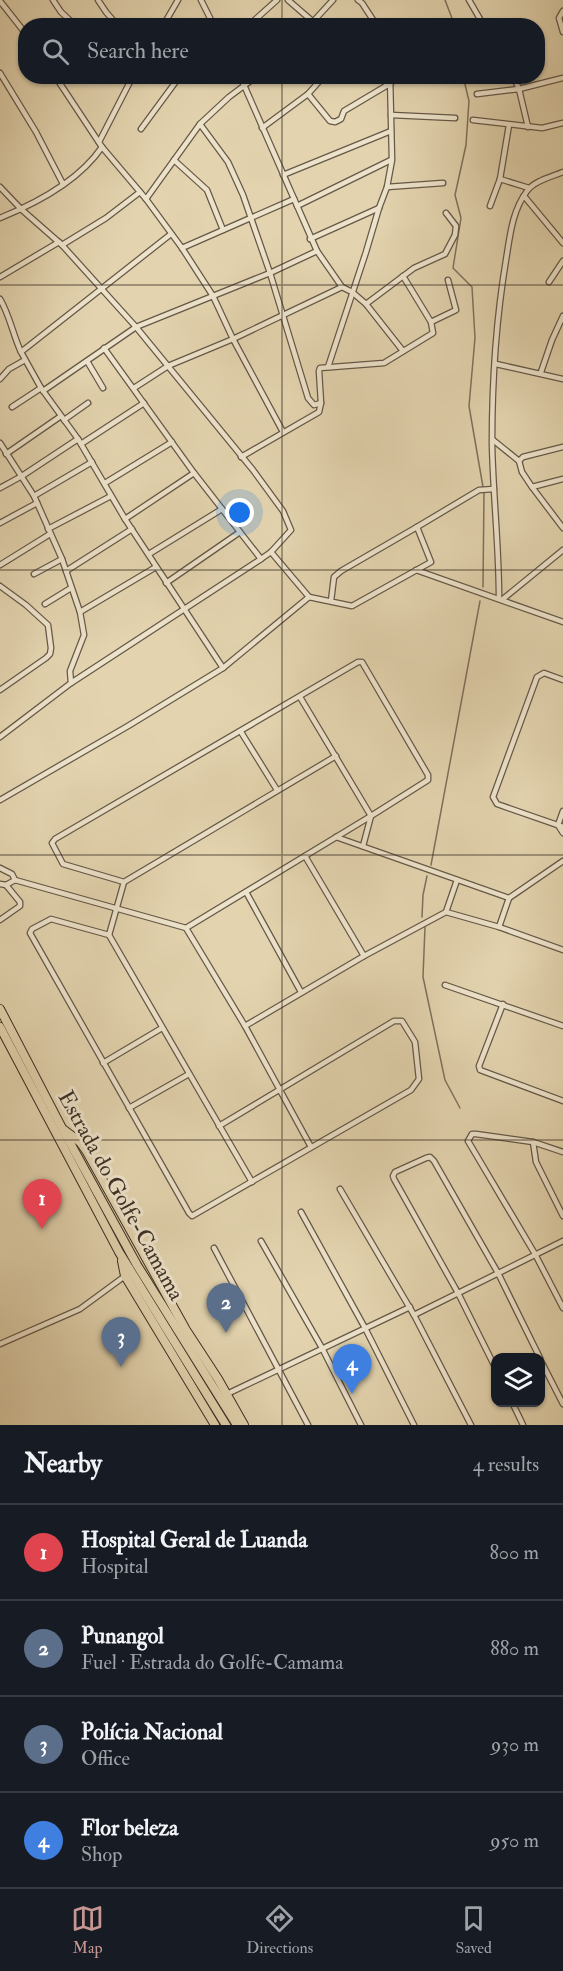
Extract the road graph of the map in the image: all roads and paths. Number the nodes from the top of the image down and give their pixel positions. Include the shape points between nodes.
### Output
1 (53, 0) edge
2 (98, 0) edge
3 (178, 0) edge
4 (201, 0) edge
5 (277, 0) edge
6 (288, 0) edge
7 (333, 0) edge
8 (358, 0) edge
9 (469, 0) edge
10 (0, 1) edge
11 (563, 11) edge
12 (67, 18) edge
13 (111, 18) edge
14 (168, 18) edge
15 (210, 18) edge
16 (257, 18) edge
17 (307, 18) edge
18 (318, 18) edge
19 (371, 18) edge
20 (479, 18) edge
21 (18, 24) edge
22 (563, 32) edge
23 (0, 73) edge
24 (563, 78) edge
25 (2, 80) edge
26 (545, 82) edge
27 (60, 84) edge
28 (129, 84) edge
29 (174, 84) edge
30 (244, 84) edge
31 (249, 84) edge
32 (317, 84) edge
33 (389, 84) joint
34 (517, 84) edge
35 (539, 84) edge
36 (245, 87) junction
37 (519, 89) junction
38 (308, 94) junction
39 (477, 94) dead end
40 (391, 115) junction
41 (455, 118) dead end
42 (473, 120) dead end
43 (563, 123) edge
44 (200, 124) junction
45 (509, 125) junction
46 (528, 127) junction
47 (262, 128) junction
48 (141, 129) dead end
49 (391, 131) junction
50 (100, 144) junction
51 (174, 160) junction
52 (392, 160) junction
53 (563, 172) edge
54 (283, 175) junction
55 (500, 179) junction
56 (443, 183) dead end
57 (63, 184) junction
58 (0, 186) edge
59 (387, 187) junction
60 (529, 188) junction
61 (140, 192) junction
62 (524, 196) junction
63 (146, 199) junction
64 (294, 200) junction
65 (297, 206) junction
66 (490, 206) dead end
67 (379, 208) junction
68 (21, 209) junction
69 (446, 213) dead end
70 (0, 218) edge
71 (250, 218) junction
72 (223, 230) junction
73 (171, 234) junction
74 (310, 239) junction
75 (61, 243) junction
76 (563, 243) edge
77 (182, 248) junction
78 (316, 251) junction
79 (563, 261) edge
80 (270, 273) junction
81 (403, 276) junction
82 (0, 277) edge
83 (448, 280) dead end
84 (549, 282) dead end
85 (342, 286) junction
86 (102, 289) junction
87 (352, 292) junction
88 (213, 296) junction
89 (0, 299) edge
90 (366, 304) junction
91 (282, 315) junction
92 (563, 316) edge
93 (431, 322) junction
94 (136, 327) junction
95 (233, 339) junction
96 (104, 348) junction
97 (403, 351) junction
98 (21, 352) junction
99 (25, 360) junction
100 (87, 361) junction
101 (495, 364) junction
102 (168, 366) junction
103 (328, 367) junction
104 (541, 372) junction
105 (0, 379) edge
106 (563, 379) edge
107 (103, 388) dead end
108 (134, 388) junction
109 (42, 390) junction
110 (88, 403) dead end
111 (144, 403) junction
112 (321, 403) junction
113 (12, 407) dead end
114 (62, 418) junction
115 (283, 432) junction
116 (492, 440) junction
117 (79, 442) junction
118 (172, 442) junction
119 (0, 443) edge
120 (563, 447) edge
121 (6, 454) junction
122 (241, 457) junction
123 (519, 461) junction
124 (92, 462) junction
125 (194, 473) junction
126 (22, 476) junction
127 (563, 479) edge
128 (105, 483) junction
129 (532, 487) junction
130 (0, 488) edge
131 (494, 489) junction
132 (34, 496) junction
133 (111, 496) junction
134 (37, 503) junction
135 (222, 509) junction
136 (125, 519) junction
137 (0, 523) edge
138 (417, 527) junction
139 (563, 528) edge
140 (132, 529) junction
141 (240, 531) junction
142 (49, 532) junction
143 (563, 550) edge
144 (271, 552) junction
145 (148, 554) junction
146 (62, 559) junction
147 (261, 559) junction
148 (0, 565) edge
149 (156, 567) junction
150 (416, 570) junction
151 (66, 571) junction
152 (34, 574) dead end
153 (166, 583) junction
154 (0, 586) edge
155 (71, 588) junction
156 (309, 597) junction
157 (501, 599) junction
158 (331, 601) junction
159 (45, 604) dead end
160 (184, 611) junction
161 (80, 612) junction
162 (563, 614) edge
163 (556, 619) junction
164 (563, 622) edge
165 (223, 668) junction
166 (563, 680) edge
167 (71, 683) junction
168 (0, 690) edge
169 (300, 697) junction
170 (241, 732) junction
171 (0, 737) edge
172 (336, 756) junction
173 (277, 790) junction
174 (0, 801) edge
175 (563, 811) edge
176 (371, 816) junction
177 (560, 826) edge
178 (563, 832) edge
179 (336, 837) junction
180 (363, 846) junction
181 (305, 856) junction
182 (563, 861) edge
183 (0, 868) edge
184 (15, 880) junction
185 (457, 880) junction
186 (124, 882) junction
187 (3, 884) edge
188 (246, 892) junction
189 (509, 898) junction
190 (117, 907) junction
191 (446, 912) junction
192 (0, 920) edge
193 (500, 927) junction
194 (186, 928) junction
195 (109, 935) junction
196 (563, 950) edge
197 (364, 956) junction
198 (445, 985) dead end
199 (301, 992) junction
200 (502, 1004) junction
201 (0, 1009) edge
202 (245, 1026) junction
203 (563, 1026) edge
204 (0, 1027) edge
205 (162, 1028) junction
206 (103, 1063) junction
207 (189, 1074) junction
208 (280, 1090) junction
209 (563, 1101) edge
210 (129, 1108) junction
211 (219, 1126) junction
212 (63, 1130) junction
213 (533, 1142) junction
214 (311, 1147) junction
215 (563, 1152) edge
216 (252, 1182) junction
217 (340, 1189) dead end
218 (301, 1212) dead end
219 (563, 1216) edge
220 (261, 1241) dead end
221 (563, 1241) edge
222 (214, 1248) dead end
223 (119, 1252) junction
224 (535, 1254) junction
225 (498, 1273) junction
226 (122, 1278) junction
227 (458, 1293) junction
228 (410, 1307) junction
229 (563, 1308) edge
230 (414, 1315) junction
231 (365, 1328) junction
232 (0, 1344) edge
233 (322, 1348) junction
234 (538, 1353) edge
235 (491, 1361) edge
236 (545, 1368) edge
237 (279, 1369) junction
238 (227, 1394) junction
239 (563, 1404) edge
240 (514, 1407) edge
241 (215, 1425) edge
242 (226, 1425) edge
243 (237, 1425) edge
244 (244, 1425) edge
245 (308, 1425) edge
246 (361, 1425) edge
247 (414, 1425) edge
248 (471, 1425) edge
249 (523, 1425) edge

1 - 12 street
2 - 13 street
3 - 14 street
4 - 15 street
5 - 16 street
6 - 17 street
7 - 18 street
8 - 19 street
9 - 20 street
10 - 21 street
11 - 22 street via 559,18
23 - 25 street
24 - 26 street
25 - 57 street
27 - 50 street
28 - 50 street
29 - 48 street
30 - 36 street
31 - 36 street
32 - 38 street
33 - 38 street via 344,111 335,122
33 - 40 street
34 - 37 street
35 - 37 street
36 - 44 street via 229,96
36 - 47 street
37 - 39 street
37 - 46 street
38 - 47 street
40 - 41 street
40 - 49 street
42 - 45 street
43 - 46 street
44 - 51 street
44 - 71 street via 228,162
45 - 46 street
45 - 55 street
47 - 54 street
49 - 52 street
49 - 54 street
50 - 57 street via 86,167
50 - 61 street
51 - 63 street
51 - 72 street via 207,190
52 - 59 street
52 - 65 street
53 - 60 street
54 - 64 street
55 - 60 street
55 - 66 street
56 - 59 street
57 - 68 street
58 - 68 street
59 - 67 street
60 - 62 street
61 - 63 street
61 - 75 street via 106,218
62 - 76 street
62 - 101 street via 511,228
63 - 73 street
64 - 65 street
64 - 71 street
65 - 74 street
67 - 74 street
67 - 87 street
68 - 70 street
68 - 75 street
69 - 81 street via 456,226 447,252
71 - 72 street
71 - 80 street
72 - 77 street
73 - 77 street
73 - 86 street
74 - 78 street
75 - 82 street
75 - 86 street
77 - 88 street
78 - 80 street
78 - 85 street
79 - 84 street
80 - 88 street
80 - 91 street
81 - 90 street
81 - 93 street
83 - 93 street via 456,310
85 - 87 street
85 - 91 street
86 - 94 street
86 - 98 street
87 - 90 street
87 - 103 street
88 - 94 street
88 - 95 street
89 - 98 street
90 - 97 street
91 - 95 street
91 - 112 street via 308,398 314,405
92 - 104 street
93 - 97 street via 433,333
94 - 96 street
94 - 102 street
95 - 102 street
95 - 115 street
96 - 100 street
96 - 108 street
97 - 103 street via 384,363
98 - 99 street
99 - 105 street
99 - 109 street
100 - 107 street
100 - 109 street
101 - 104 street
101 - 116 street
102 - 108 street
102 - 122 street
103 - 112 street via 319,369
104 - 106 street
108 - 111 street
109 - 113 street
109 - 114 street
110 - 114 street
111 - 117 street
111 - 118 street
112 - 115 street via 319,412
114 - 117 street
114 - 121 street
115 - 122 street
116 - 123 street
116 - 131 street
117 - 124 street
117 - 126 street
118 - 125 street
118 - 128 street
119 - 121 street
120 - 123 street
121 - 126 street
122 - 144 street via 291,525 290,532
123 - 129 street
124 - 128 street
124 - 132 street
125 - 135 street
125 - 136 street
126 - 130 street
126 - 132 street
127 - 129 street
128 - 133 street
129 - 139 street
131 - 138 street via 484,490
131 - 157 street
132 - 134 street
133 - 136 street
133 - 142 street
134 - 137 street
134 - 142 street
135 - 141 street
135 - 145 street
136 - 140 street
138 - 150 street via 432,560
138 - 158 street via 334,577
140 - 145 street
140 - 151 street
141 - 147 street
141 - 153 street
142 - 146 street
142 - 148 street
143 - 157 street
144 - 147 street
144 - 156 street
145 - 149 street
146 - 151 street
146 - 152 street
147 - 160 street
149 - 153 street
149 - 161 street
150 - 157 street
150 - 158 street via 359,604 346,606
151 - 155 street
153 - 160 street
154 - 168 street via 48,625 51,648 46,658
155 - 159 street
155 - 161 street
156 - 158 street
156 - 165 street
157 - 163 street
160 - 165 street
160 - 167 street
161 - 167 street via 84,635 70,671
162 - 163 street
163 - 164 street
165 - 174 street
166 - 177 street via 544,673 537,676 493,797 498,804
167 - 171 street
169 - 170 street
169 - 172 street
169 - 176 street via 358,662 365,664 428,775 428,780
170 - 173 street
170 - 186 street via 52,843 63,864
172 - 173 street
172 - 176 street
173 - 186 street
175 - 177 street
176 - 179 street
176 - 180 street
177 - 178 street
179 - 180 street
179 - 181 street
180 - 185 street
181 - 188 street
181 - 197 street
182 - 189 street
183 - 184 street
184 - 187 street
184 - 190 street
185 - 189 street
185 - 191 street
186 - 190 street
187 - 192 street via 20,906
188 - 194 street
188 - 199 street
189 - 193 street
190 - 194 street
190 - 195 street
191 - 193 street
191 - 197 street
193 - 196 street
194 - 202 street
195 - 205 street
195 - 206 street via 51,919 30,933
197 - 199 street
198 - 200 street
199 - 202 street
200 - 203 street
200 - 209 street via 480,1070
201 - 212 highway, Estrada do Golfe-Camama
202 - 208 street
204 - 223 highway, Estrada do Golfe-Camama
205 - 206 street
205 - 207 street
206 - 210 street
207 - 210 street
207 - 211 street
208 - 211 street
208 - 214 street
208 - 214 street via 394,1021 402,1021 415,1042 419,1079 416,1086
210 - 216 street via 192,1216
211 - 216 street
212 - 238 highway via 87,1152 186,1330
212 - 243 highway, Estrada do Golfe-Camama via 137,1264
213 - 215 street
213 - 219 street via 536,1162
213 - 224 street via 476,1134 468,1141
214 - 216 street
217 - 228 street
218 - 231 street
220 - 233 street
221 - 224 street
222 - 237 street
223 - 226 highway
223 - 242 highway, Estrada do Golfe-Camama
224 - 225 street
224 - 229 street
225 - 227 street
225 - 227 street via 430,1157 395,1172 394,1179
225 - 234 street
226 - 232 street via 80,1309
226 - 241 highway
227 - 230 street
227 - 235 street
228 - 230 street
228 - 231 street
230 - 248 street
231 - 233 street
231 - 247 street
233 - 237 street
233 - 246 street
236 - 239 street
237 - 238 street
237 - 245 street
238 - 244 highway
240 - 249 street

